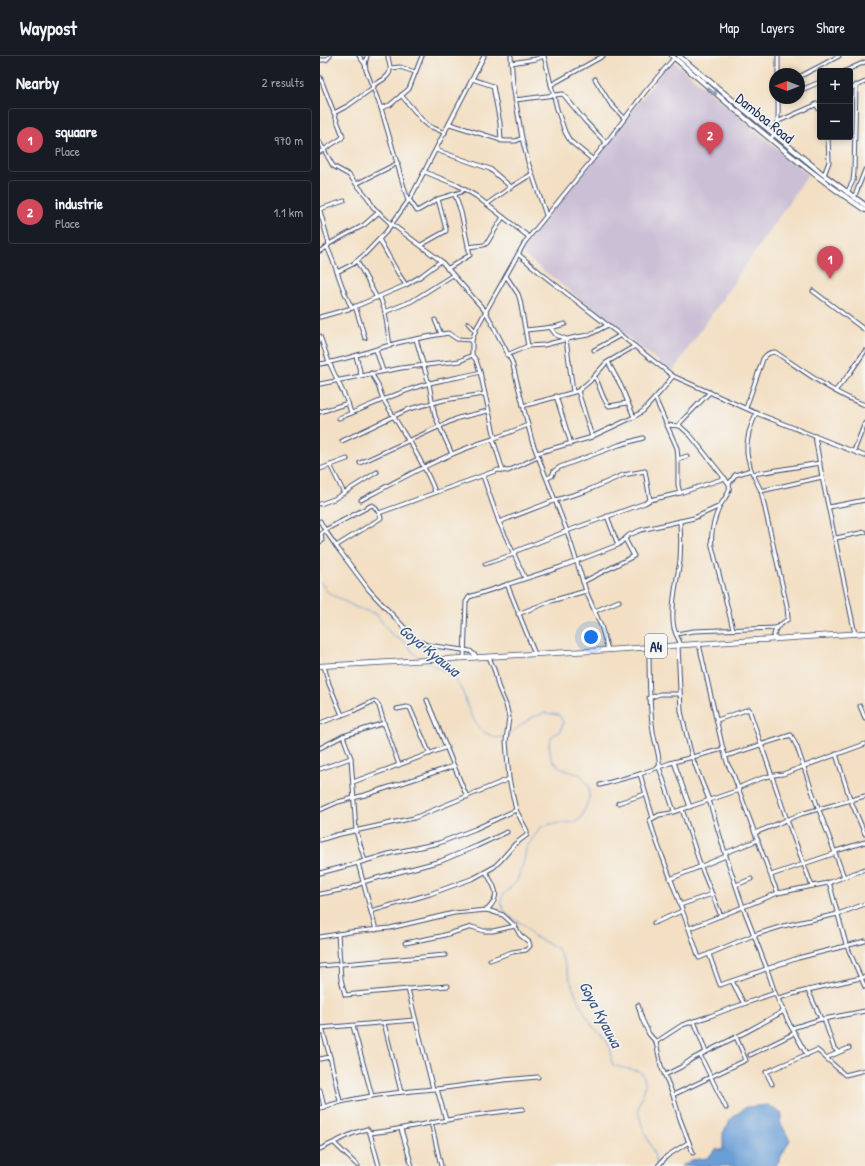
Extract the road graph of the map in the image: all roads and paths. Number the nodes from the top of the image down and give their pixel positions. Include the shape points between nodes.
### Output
1 (330, 56) edge
2 (360, 56) edge
3 (367, 56) edge
4 (388, 56) edge
5 (422, 56) edge
6 (484, 56) edge
7 (511, 56) edge
8 (544, 56) edge
9 (603, 56) edge
10 (782, 56) edge
11 (839, 56) edge
12 (675, 57) edge
13 (778, 57) edge
14 (320, 60) edge
15 (865, 62) edge
16 (511, 63) junction
17 (365, 64) junction
18 (686, 65) junction
19 (391, 68) junction
20 (778, 68) edge
21 (852, 68) edge
22 (415, 72) junction
23 (805, 74) edge
24 (320, 77) edge
25 (472, 79) junction
26 (595, 79) dead end
27 (865, 82) edge
28 (817, 83) edge
29 (551, 85) junction
30 (373, 86) junction
31 (856, 86) junction
32 (805, 88) edge
33 (853, 88) edge
34 (401, 95) junction
35 (554, 96) junction
36 (515, 100) junction
37 (778, 104) edge
38 (816, 104) edge
39 (742, 107) junction
40 (381, 108) junction
41 (739, 112) junction
42 (334, 113) junction
43 (625, 119) junction
44 (778, 121) junction
45 (450, 124) junction
46 (445, 133) junction
47 (774, 134) junction
48 (522, 138) junction
49 (771, 139) junction
50 (828, 140) edge
51 (501, 141) junction
52 (320, 143) edge
53 (606, 143) junction
54 (436, 150) junction
55 (322, 151) edge
56 (592, 159) junction
57 (398, 163) junction
58 (865, 170) edge
59 (425, 172) junction
60 (532, 174) junction
61 (824, 175) junction
62 (356, 184) junction
63 (511, 187) junction
64 (464, 189) junction
65 (847, 193) junction
66 (455, 195) junction
67 (854, 198) junction
68 (438, 199) junction
69 (409, 200) junction
70 (344, 201) dead end
71 (487, 204) junction
72 (865, 205) edge
73 (320, 210) edge
74 (865, 210) edge
75 (379, 212) junction
76 (546, 215) junction
77 (503, 217) junction
78 (392, 224) junction
79 (529, 237) junction
80 (379, 239) junction
81 (328, 245) junction
82 (421, 245) junction
83 (468, 247) junction
84 (320, 251) edge
85 (518, 254) junction
86 (357, 261) junction
87 (441, 261) junction
88 (447, 269) junction
89 (338, 272) junction
90 (453, 275) junction
91 (506, 276) junction
92 (406, 285) junction
93 (814, 291) dead end
94 (378, 297) junction
95 (354, 307) junction
96 (385, 312) junction
97 (486, 312) junction
98 (320, 317) edge
99 (435, 320) dead end
100 (468, 323) dead end
101 (565, 324) dead end
102 (608, 325) junction
103 (550, 327) junction
104 (526, 330) junction
105 (865, 330) edge
106 (475, 332) junction
107 (441, 334) junction
108 (621, 335) junction
109 (320, 336) edge
110 (365, 338) dead end
111 (416, 338) junction
112 (566, 339) junction
113 (472, 340) junction
114 (390, 346) junction
115 (528, 346) junction
116 (635, 346) junction
117 (376, 350) junction
118 (594, 350) dead end
119 (865, 351) edge
120 (472, 355) junction
121 (507, 355) junction
122 (356, 356) junction
123 (329, 362) junction
124 (608, 362) junction
125 (320, 364) edge
126 (423, 366) junction
127 (383, 371) junction
128 (480, 372) junction
129 (372, 373) junction
130 (361, 375) junction
131 (594, 376) junction
132 (673, 376) junction
133 (336, 380) junction
134 (320, 384) edge
135 (428, 384) junction
136 (578, 390) junction
137 (835, 391) junction
138 (573, 392) junction
139 (710, 392) junction
140 (484, 394) junction
141 (556, 396) junction
142 (655, 398) junction
143 (383, 399) junction
144 (348, 403) junction
145 (627, 403) junction
146 (432, 404) junction
147 (865, 405) edge
148 (523, 406) junction
149 (746, 408) junction
150 (488, 411) junction
151 (320, 412) edge
152 (351, 413) junction
153 (756, 413) junction
154 (394, 416) junction
155 (634, 417) junction
156 (339, 418) dead end
157 (865, 423) edge
158 (528, 425) junction
159 (666, 425) junction
160 (440, 426) junction
161 (679, 426) junction
162 (815, 436) junction
163 (592, 437) junction
164 (494, 438) junction
165 (643, 438) dead end
166 (342, 440) dead end
167 (408, 440) junction
168 (571, 444) junction
169 (854, 450) junction
170 (452, 454) junction
171 (538, 455) junction
172 (687, 456) dead end
173 (865, 456) edge
174 (347, 459) dead end
175 (678, 460) junction
176 (360, 463) dead end
177 (820, 463) junction
178 (330, 465) junction
179 (424, 468) junction
180 (320, 469) edge
181 (503, 471) junction
182 (377, 472) dead end
183 (752, 472) junction
184 (483, 476) junction
185 (822, 477) junction
186 (547, 478) junction
187 (725, 478) junction
188 (729, 484) junction
189 (761, 491) junction
190 (435, 492) junction
191 (344, 493) junction
192 (680, 493) junction
193 (361, 500) dead end
194 (556, 500) junction
195 (650, 500) junction
196 (865, 500) edge
197 (320, 504) edge
198 (720, 506) junction
199 (829, 507) junction
200 (379, 513) junction
201 (607, 516) junction
202 (320, 521) edge
203 (680, 521) junction
204 (499, 522) junction
205 (325, 530) junction
206 (567, 530) junction
207 (865, 532) edge
208 (836, 538) junction
209 (625, 539) junction
210 (320, 542) edge
211 (618, 545) junction
212 (336, 546) junction
213 (514, 554) junction
214 (576, 561) junction
215 (485, 564) dead end
216 (525, 578) junction
217 (583, 582) junction
218 (507, 584) junction
219 (586, 591) junction
220 (619, 601) dead end
221 (594, 611) junction
222 (518, 614) junction
223 (776, 628) junction
224 (733, 630) junction
225 (865, 633) edge
226 (676, 634) junction
227 (855, 634) junction
228 (773, 639) junction
229 (699, 644) junction
230 (680, 645) junction
231 (648, 647) junction
232 (464, 650) junction
233 (608, 650) junction
234 (535, 654) junction
235 (477, 657) junction
236 (489, 657) junction
237 (464, 658) junction
238 (322, 666) edge
239 (680, 694) junction
240 (649, 698) junction
241 (427, 700) dead end
242 (860, 706) dead end
243 (397, 709) dead end
244 (342, 715) junction
245 (865, 718) edge
246 (717, 720) junction
247 (320, 723) edge
248 (384, 723) junction
249 (343, 736) junction
250 (761, 743) junction
251 (865, 744) edge
252 (447, 747) junction
253 (320, 748) edge
254 (723, 749) junction
255 (430, 754) junction
256 (836, 754) junction
257 (726, 756) junction
258 (350, 758) junction
259 (692, 758) junction
260 (674, 762) junction
261 (399, 765) junction
262 (454, 766) junction
263 (803, 766) junction
264 (659, 767) junction
265 (320, 769) edge
266 (640, 774) junction
267 (772, 775) junction
268 (509, 779) junction
269 (353, 782) junction
270 (600, 785) dead end
271 (739, 789) junction
272 (645, 794) junction
273 (865, 796) edge
274 (353, 797) junction
275 (467, 797) junction
276 (850, 799) junction
277 (709, 800) junction
278 (618, 803) dead end
279 (690, 807) junction
280 (819, 808) junction
281 (682, 809) junction
282 (320, 810) edge
283 (516, 810) junction
284 (674, 811) junction
285 (653, 818) junction
286 (787, 820) junction
287 (356, 831) junction
288 (507, 832) dead end
289 (755, 833) junction
290 (865, 834) edge
291 (320, 840) edge
292 (758, 840) junction
293 (865, 842) edge
294 (836, 852) junction
295 (726, 854) junction
296 (365, 861) junction
297 (358, 863) junction
298 (803, 864) junction
299 (701, 867) junction
300 (865, 869) edge
301 (320, 872) edge
302 (486, 872) junction
303 (771, 875) junction
304 (844, 877) junction
305 (670, 879) junction
306 (751, 879) dead end
307 (363, 882) junction
308 (829, 882) junction
309 (736, 884) junction
310 (812, 886) junction
311 (778, 893) junction
312 (320, 894) edge
313 (712, 894) junction
314 (865, 904) edge
315 (680, 905) junction
316 (743, 907) junction
317 (487, 910) junction
318 (371, 911) junction
319 (682, 912) junction
320 (837, 914) junction
321 (721, 916) junction
322 (654, 923) dead end
323 (515, 926) junction
324 (690, 928) junction
325 (376, 930) junction
326 (338, 934) junction
327 (754, 935) junction
328 (320, 937) edge
329 (865, 941) edge
330 (405, 943) dead end
331 (848, 946) junction
332 (709, 954) junction
333 (445, 955) dead end
334 (490, 960) dead end
335 (340, 964) junction
336 (320, 966) edge
337 (767, 969) junction
338 (865, 977) edge
339 (860, 978) junction
340 (732, 981) junction
341 (448, 986) dead end
342 (865, 987) edge
343 (408, 989) junction
344 (808, 990) junction
345 (775, 993) junction
346 (744, 1004) junction
347 (638, 1005) dead end
348 (784, 1011) junction
349 (865, 1011) edge
350 (822, 1019) junction
351 (415, 1020) junction
352 (694, 1021) junction
353 (384, 1023) junction
354 (354, 1026) junction
355 (321, 1028) edge
356 (792, 1028) junction
357 (795, 1033) junction
358 (736, 1037) junction
359 (656, 1042) junction
360 (849, 1048) dead end
361 (706, 1052) junction
362 (838, 1052) junction
363 (700, 1055) junction
364 (750, 1055) dead end
365 (807, 1055) junction
366 (330, 1057) junction
367 (826, 1058) junction
368 (320, 1059) edge
369 (865, 1070) edge
370 (665, 1075) junction
371 (538, 1078) dead end
372 (711, 1078) junction
373 (772, 1084) dead end
374 (435, 1089) junction
375 (320, 1090) edge
376 (401, 1092) junction
377 (673, 1095) junction
378 (372, 1096) junction
379 (340, 1101) junction
380 (324, 1106) junction
381 (320, 1108) edge
382 (523, 1108) dead end
383 (726, 1108) dead end
384 (446, 1120) junction
385 (431, 1122) junction
386 (400, 1129) junction
387 (370, 1133) junction
388 (689, 1142) junction
389 (334, 1143) junction
390 (320, 1149) edge
391 (693, 1153) dead end
392 (358, 1166) edge
393 (379, 1166) edge
394 (412, 1166) edge
395 (441, 1166) edge
396 (658, 1166) edge

1 - 14 street via 326,60
2 - 17 street
3 - 17 street
4 - 19 street
5 - 22 street
6 - 25 street
7 - 16 street
8 - 16 street
8 - 29 street
9 - 29 street
10 - 13 street
11 - 23 street
12 - 18 main road, Damboa Road
12 - 43 street
13 - 20 street
15 - 21 street
16 - 36 street
17 - 30 street
18 - 39 main road, Damboa Road
18 -> 41 main road, Damboa Road
19 - 22 street via 400,67
19 - 30 street via 385,78
22 - 34 street via 409,89
24 - 42 street
25 - 45 street
25 - 51 street via 493,86
26 - 43 street via 610,103
27 - 31 street
28 - 32 street
29 - 35 street
30 - 40 street
30 - 42 street
31 - 33 street
31 - 65 street via 854,172
34 - 40 street via 390,105
34 - 46 street via 422,120
35 - 36 street
35 - 53 street via 564,94
35 - 56 street via 570,141
36 - 48 street
37 - 44 street
38 - 44 street
39 - 41 main road
39 - 47 main road, Damboa Road
40 - 57 street
41 - 49 main road, Damboa Road
42 - 55 street via 343,136
43 - 53 street
44 - 47 street
45 - 46 street
45 - 51 street
46 - 54 street
47 - 49 street
47 - 61 main road, Damboa Road
48 - 51 street via 509,142
48 - 60 street
49 - 74 main road, Damboa Road
50 - 61 street via 829,162
52 - 55 street
53 - 56 street
54 - 59 street
54 - 63 street via 490,169
55 - 62 street via 333,166 349,175
56 - 76 street
57 - 62 street
57 - 69 street
58 - 67 street
59 - 64 street
59 - 69 street
60 - 63 street
60 - 76 street
61 - 65 main road, Damboa Road
62 - 75 street
63 - 71 street
64 - 66 street
64 - 71 street
65 - 67 main road, Damboa Road
66 - 68 street
66 - 83 street
67 - 72 main road, Damboa Road
68 - 69 street via 417,211
68 - 82 street via 446,231
69 - 78 street
70 - 73 street
71 - 77 street
73 - 81 street
75 - 78 street
75 - 81 street
76 - 79 street
77 - 79 street
77 - 83 street via 488,243
78 - 80 street
78 - 82 street
79 - 85 street
80 - 86 street
80 - 92 street
81 - 84 street
81 - 89 street
82 - 87 street
83 - 88 street via 470,255
85 - 91 street
85 - 102 street
86 - 89 street
86 - 94 street
87 - 88 street
87 - 92 street
88 - 90 street
89 - 95 street via 346,298
90 - 96 street via 421,296
90 - 97 street
91 - 97 street
91 - 104 street via 518,294
92 - 94 street
93 - 105 street
94 - 95 street
94 - 96 street
95 - 98 street
95 - 110 street
96 - 114 street
97 - 106 street
97 - 121 street
99 - 107 street
100 - 106 street
101 - 103 street
102 - 108 street
102 - 112 street via 589,335
103 - 104 street
103 - 112 street via 556,335
104 - 115 street
106 - 113 street
107 - 111 street
107 - 113 street via 448,333 457,340
108 - 116 street
108 - 118 street
109 - 123 street
111 - 114 street
111 - 126 street
112 - 115 street
112 - 138 street
113 - 120 street
114 - 117 street
115 - 121 street
116 - 124 street
116 - 132 street
117 - 122 street
117 - 127 street
119 - 137 street
120 - 126 street via 460,361
120 - 128 street
121 - 148 street via 514,370
122 - 123 street
122 - 130 street
123 - 125 street
123 - 133 street
124 - 131 street
124 - 145 street
126 - 127 street
126 - 135 street
127 - 129 street
128 - 135 street
128 - 140 street
129 - 130 street
129 - 143 street
130 - 133 street
131 - 136 street
131 - 145 street via 602,397 609,406
132 - 139 street
132 - 142 street
133 - 134 street
133 - 144 street
135 - 143 street
135 - 146 street
136 - 138 street
136 - 163 street
137 - 147 street
137 - 149 street via 775,352 770,352 763,359
138 - 141 street
139 - 149 street
139 - 161 street
140 - 146 street
140 - 150 street
141 - 148 street
141 - 168 street
142 - 155 street
142 - 159 street
143 - 152 street
143 - 154 street
144 - 151 street
144 - 152 street
145 - 155 street
146 - 154 street
146 - 160 street
148 - 158 street
149 - 153 street
150 - 160 street via 458,418
150 - 164 street
152 - 156 street
153 - 162 street
153 - 183 street via 747,444
154 - 166 street
154 - 167 street
155 - 163 street
157 - 169 street
158 - 164 street
158 - 171 street
159 - 161 street
159 - 175 street via 677,448
160 - 167 street
160 - 170 street
161 - 187 street via 691,436
162 - 169 street
162 - 177 street
163 - 168 street
164 - 170 street
164 - 181 street
165 - 186 street via 560,468
167 - 176 street
167 - 179 street
168 - 171 street
169 - 173 street
170 - 179 street
171 - 181 street via 508,471
171 - 186 street
172 - 175 street
174 - 178 street
175 - 192 street
177 - 183 street
177 - 185 street
178 - 180 street
178 - 191 street
179 - 190 street
179 - 193 street
181 - 184 street via 498,470
182 - 191 street
183 - 188 street via 735,476
183 - 189 street
184 - 190 street
184 - 204 street
185 - 189 street
185 - 199 street
186 - 194 street
187 - 188 street
187 - 192 street
188 - 198 street via 730,492
189 - 223 street via 787,606 788,619
190 - 200 street
191 - 197 street
192 - 195 street
194 - 195 street via 624,475 644,471
194 - 204 street
194 - 206 street
195 - 201 street
196 - 199 street
198 - 203 street via 694,518
198 - 224 street via 713,526 712,546
199 - 208 street
200 - 205 street via 372,505
200 - 212 street via 381,518
201 - 206 street
201 - 211 street
202 - 205 street
203 - 209 street via 641,530 629,534
203 - 226 street via 680,560 673,628
204 - 213 street
205 - 210 street via 321,534
205 - 212 street
206 - 213 street
206 - 214 street
207 - 208 street
208 - 227 street
209 - 211 street
209 - 217 street via 634,556
211 - 214 street
212 - 232 street via 369,590 415,639 427,645
213 - 215 street
213 - 216 street
214 - 216 street
214 - 217 street
216 - 218 street
217 - 219 street
218 - 222 street
218 - 232 street via 469,597 466,602
219 - 221 street
219 - 222 street
220 - 221 street
221 - 233 street
222 - 234 street
223 - 224 street
223 - 228 street
224 - 226 street
225 - 227 highway, A4
226 - 230 street
227 - 228 highway, A4
228 - 229 highway, A4
229 - 230 highway, A4
229 - 246 street
230 - 231 highway, A4
230 - 239 street
231 - 233 highway, A4
231 - 240 street
232 - 235 street
232 - 237 street
233 - 234 highway, A4
234 - 236 highway, A4
235 - 236 highway, A4
235 - 237 highway, A4
236 - 268 street via 508,716 506,741
237 - 238 highway, A4
238 - 244 street
239 - 240 street via 660,694
239 - 259 street via 681,711
240 - 264 street
241 - 252 street
242 - 245 street
243 - 255 street via 410,708
244 - 247 street
244 - 248 street via 374,701 379,706
246 - 250 street via 749,709
246 - 254 street
248 - 249 street
248 - 261 street
249 - 253 street
249 - 258 street
250 - 257 street
250 - 263 street via 791,735
250 - 267 street
251 - 256 street
252 - 255 street
252 - 262 street
254 - 257 street
254 - 259 street
255 - 261 street
256 - 263 street
256 - 276 street
257 - 271 street
258 - 265 street
258 - 269 street
259 - 260 street
259 - 277 street
260 - 264 street
260 - 279 street
261 - 269 street
262 - 274 street
262 - 275 street
263 - 267 street via 783,774
263 - 280 street
264 - 266 street
264 - 284 street
266 - 270 street
266 - 272 street
267 - 271 street via 752,781
267 - 286 street
268 - 275 street
268 - 283 street
269 - 274 street
271 - 277 street
271 - 289 street
272 - 278 street
272 - 285 street
273 - 276 street
274 - 282 street
274 - 287 street
275 - 287 street via 414,818
276 - 280 street
276 - 290 street
277 - 279 street
277 - 295 street
279 - 281 street
280 - 286 street
280 - 294 street
281 - 284 street
281 - 299 street
283 - 296 street via 439,843
283 - 302 street via 527,835
284 - 285 street
285 - 305 street via 650,820 653,833
286 - 289 street
286 - 298 street
287 - 291 street
287 - 296 street
288 - 307 street via 441,861
289 - 292 street
292 - 295 street
292 - 303 street
293 - 294 street
294 - 298 street
294 - 304 street
295 - 299 street
295 - 309 street
296 - 297 street
297 - 301 street
297 - 307 street
298 - 303 street
298 - 310 street
299 - 305 street
299 - 313 street
300 - 304 street
302 - 317 street via 495,888 496,896 494,903
302 - 318 street via 430,894
303 - 311 street
304 - 308 street
305 - 315 street
306 - 309 street
307 - 312 street via 351,888
307 - 318 street
308 - 310 street
308 - 320 street
309 - 316 street
310 - 311 street
311 - 316 street
313 - 315 street
313 - 321 street
314 - 320 street
315 - 319 street
316 - 321 street
316 - 327 street
317 - 323 street via 502,915
317 - 325 street via 454,913
318 - 325 street
319 - 322 street
319 - 324 street
320 - 327 street
320 - 331 street
321 - 324 street
323 - 330 street via 493,931 472,927
323 - 334 street via 520,935 529,942 529,948
324 - 332 street via 699,958
325 - 326 street
326 - 328 street
326 - 335 street
327 - 332 street
327 - 337 street
329 - 331 street
331 - 337 street via 798,958
331 - 339 street
332 - 340 street via 720,985
333 - 335 street
335 - 336 street
335 - 343 street via 345,995
337 - 340 street
337 - 345 street
338 - 339 street
339 - 342 street
339 - 344 street
340 - 346 street
341 - 343 street
343 - 351 street
344 - 348 street via 778,998
344 - 350 street
345 - 346 street
345 - 348 street
346 - 352 street
347 - 359 street via 649,1034
348 - 356 street
348 - 358 street
349 - 350 street
350 - 356 street
350 - 362 street
351 - 353 street
351 - 374 street
352 - 359 street via 682,1025
352 - 361 street
353 - 354 street
353 - 376 street
354 - 355 street
354 - 378 street
355 - 366 street
356 - 357 street
357 - 364 street
357 - 365 street
358 - 361 street
358 - 372 street via 746,1060
359 - 370 street
360 - 362 street
361 - 363 street
362 - 367 street
363 - 370 street
363 - 372 street
365 - 367 street via 817,1050
365 - 373 street via 766,1072
366 - 368 street
366 - 379 street
367 - 369 street via 844,1075
370 - 377 street
371 - 374 street
372 - 377 street
372 - 383 street
374 - 376 street
374 - 384 street
375 - 380 street
376 - 378 street
377 - 388 street
378 - 379 street
379 - 380 street
380 - 381 street
382 - 384 street
384 - 385 street
385 - 386 street
385 - 395 street
386 - 387 street
386 - 394 street
387 - 389 street via 367,1129
387 - 393 street
388 - 391 street
388 - 396 street via 667,1156
389 - 390 street
389 - 392 street

